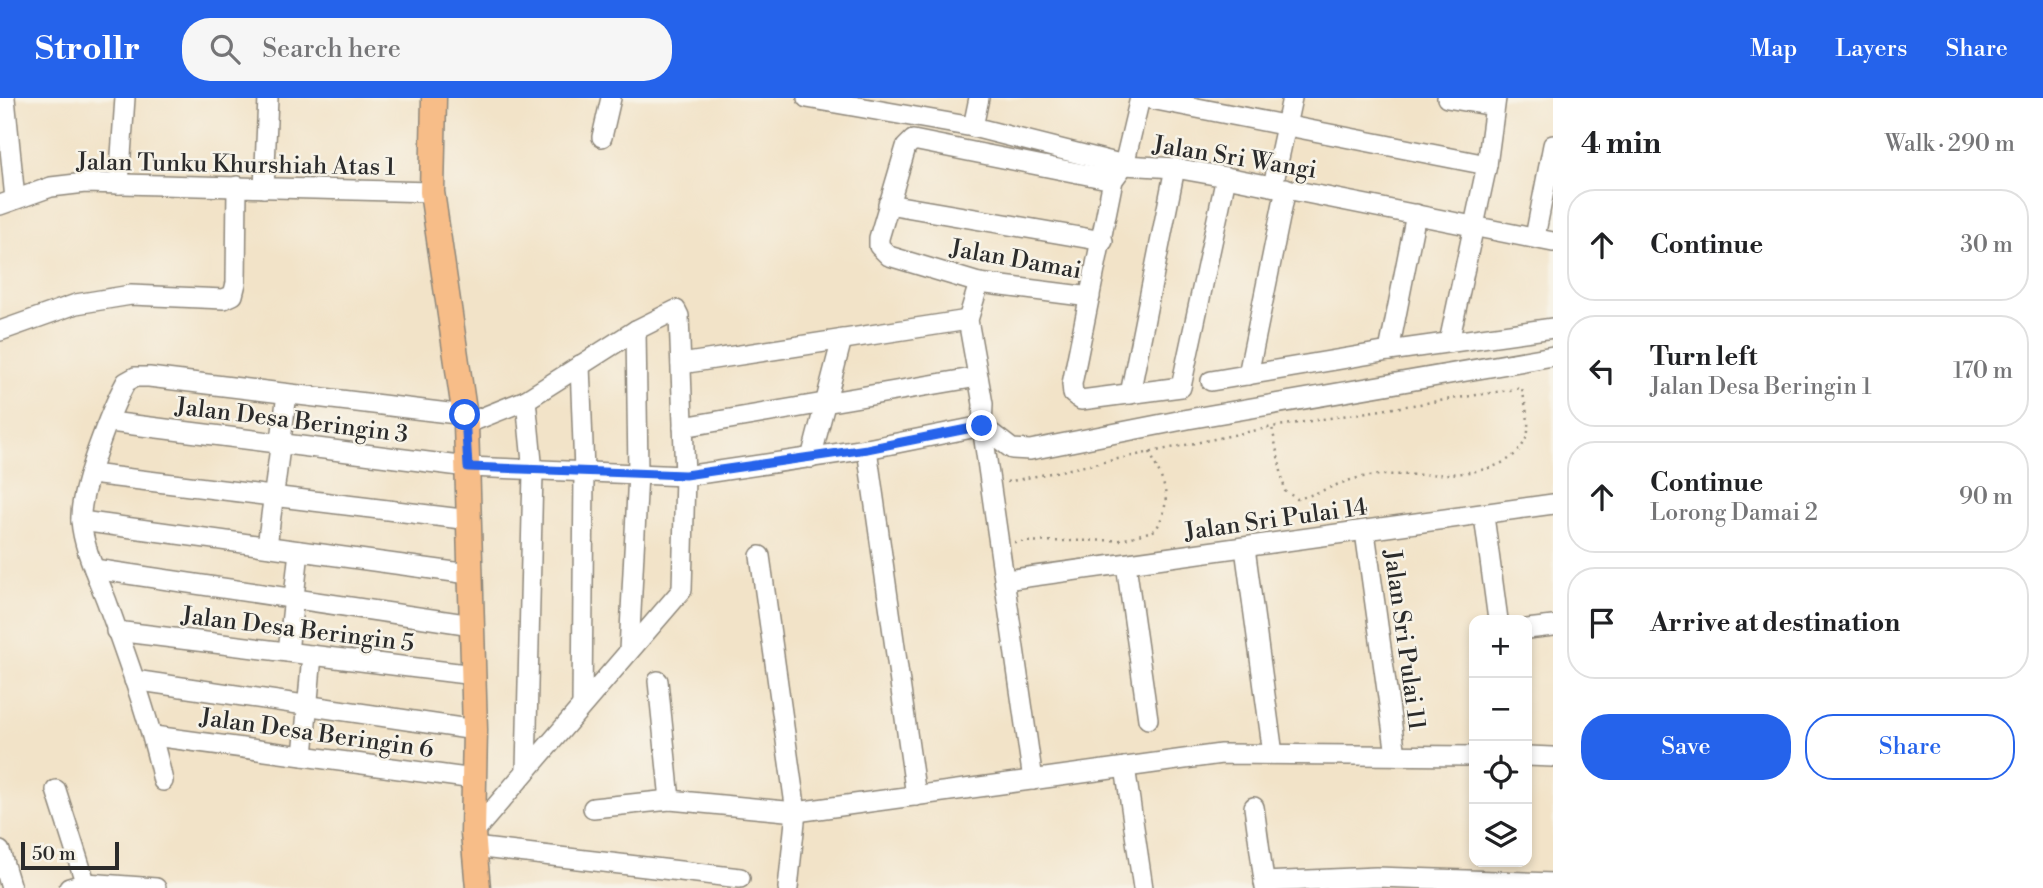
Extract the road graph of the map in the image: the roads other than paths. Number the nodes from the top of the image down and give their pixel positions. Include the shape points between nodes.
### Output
1 (5, 98) edge
2 (125, 98) edge
3 (268, 98) edge
4 (433, 98) edge
5 (611, 98) edge
6 (807, 98) edge
7 (979, 98) edge
8 (1140, 98) edge
9 (1146, 98) edge
10 (1292, 98) edge
11 (1447, 98) edge
12 (1495, 102) edge
13 (911, 107) edge
14 (973, 127) junction
15 (1287, 127) junction
16 (602, 137) dead end
17 (1553, 145) edge
18 (1487, 165) junction
19 (1175, 168) junction
20 (1118, 172) junction
21 (1226, 177) junction
22 (119, 184) junction
23 (237, 186) junction
24 (1550, 186) edge
25 (1279, 187) junction
26 (264, 188) junction
27 (432, 192) junction
28 (7, 202) edge
29 (888, 204) junction
30 (1416, 214) junction
31 (1474, 226) junction
32 (1544, 239) edge
33 (1103, 241) junction
34 (979, 283) junction
35 (1090, 297) junction
36 (968, 320) junction
37 (1553, 328) edge
38 (636, 330) junction
39 (0, 331) edge
40 (842, 339) junction
41 (1448, 342) junction
42 (1389, 351) junction
43 (1553, 356) edge
44 (681, 364) junction
45 (580, 365) junction
46 (1248, 375) junction
47 (978, 377) junction
48 (1210, 382) dead end
49 (287, 394) junction
50 (1130, 394) junction
51 (526, 400) junction
52 (827, 401) junction
53 (466, 419) junction
54 (110, 422) junction
55 (982, 426) junction
56 (683, 427) junction
57 (281, 443) junction
58 (867, 449) junction
59 (811, 458) junction
60 (468, 467) junction
61 (584, 471) junction
62 (533, 472) junction
63 (638, 473) junction
64 (91, 474) junction
65 (685, 475) junction
66 (272, 497) junction
67 (1553, 504) edge
68 (1484, 516) junction
69 (470, 520) junction
70 (81, 521) junction
71 (1365, 532) junction
72 (267, 546) junction
73 (1244, 548) junction
74 (299, 551) junction
75 (760, 556) dead end
76 (1126, 564) junction
77 (94, 569) junction
78 (469, 574) junction
79 (1006, 580) junction
80 (294, 599) junction
81 (1497, 615) edge
82 (472, 625) junction
83 (1553, 626) edge
84 (1532, 628) edge
85 (116, 631) junction
86 (629, 651) junction
87 (288, 652) junction
88 (312, 655) junction
89 (474, 675) junction
90 (134, 680) junction
91 (658, 681) dead end
92 (307, 705) junction
93 (582, 705) junction
94 (1148, 719) dead end
95 (475, 730) junction
96 (154, 736) junction
97 (1273, 754) junction
98 (1396, 755) junction
99 (303, 756) junction
100 (1469, 756) edge
101 (1532, 756) edge
102 (1553, 757) edge
103 (1125, 767) junction
104 (526, 770) junction
105 (474, 779) junction
106 (1033, 780) junction
107 (163, 781) dead end
108 (56, 790) dead end
109 (916, 796) junction
110 (670, 800) junction
111 (1254, 807) dead end
112 (593, 808) dead end
113 (796, 812) junction
114 (474, 840) junction
115 (0, 851) edge
116 (740, 878) dead end
117 (1553, 883) edge
118 (1264, 885) edge
119 (81, 886) edge
120 (11, 888) edge
121 (156, 888) edge
122 (478, 888) edge
123 (788, 888) edge
124 (1143, 888) edge

1 - 28 street
2 - 22 street
3 - 26 street
4 - 27 main road
5 - 16 street
6 - 13 street, Jalan Sri Wangi
7 - 14 street
8 - 20 street
9 - 15 street
10 - 15 street
11 - 12 street
12 - 18 street
13 - 14 street, Jalan Sri Wangi
14 - 20 street, Jalan Sri Wangi
15 - 18 street
15 - 25 street
17 - 24 street
18 - 31 street
19 - 20 street, Jalan Sri Wangi
19 - 21 street, Jalan Sri Wangi
19 - 50 street
20 - 29 street, Jalan Damai via 914,140 905,147
20 - 33 street
21 - 25 street, Jalan Sri Wangi
21 - 50 street via 1181,387
22 - 23 street, Jalan Tunku Khurshiah Atas 1
22 - 28 street, Jalan Tunku Khurshiah Atas 1 via 51,187
23 - 26 street, Jalan Tunku Khurshiah Atas 1
23 - 39 street via 233,295 224,299 117,297 76,304
24 - 32 street
25 - 30 street, Jalan Sri Wangi
25 - 46 street
26 - 27 street, Jalan Tunku Khurshiah Atas 1
27 - 53 main road
29 - 33 street
29 - 34 street, Jalan Damai via 879,238 883,252
30 - 31 street, Jalan Sri Wangi
30 - 42 street
31 - 32 street, Jalan Sri Wangi
31 - 41 street
33 - 35 street
34 - 35 street, Jalan Damai
34 - 36 street
35 - 50 street via 1073,394 1081,400
36 - 40 street
36 - 47 street
37 - 41 street
38 - 44 street via 676,310
38 - 45 street
38 - 63 street
40 - 44 street
40 - 52 street
41 - 42 street
42 - 46 street
43 - 55 street via 1030,450 1012,449
44 - 56 street
45 - 51 street
45 - 61 street
46 - 48 street
47 - 52 street
47 - 55 street
49 - 53 street
49 - 54 street via 135,377 126,382
49 - 57 street
51 - 53 street
51 - 62 street
52 - 56 street
52 - 59 street
53 - 60 main road
54 - 57 street, Jalan Desa Beringin 3
54 - 64 street
55 - 58 street, Jalan Desa Beringin 3
55 - 79 street
56 - 65 street
57 - 60 street, Jalan Desa Beringin 3
57 - 66 street
58 - 59 street, Jalan Desa Beringin 3
58 - 109 street
59 - 65 street, Jalan Desa Beringin 3
60 - 62 street, Jalan Desa Beringin 3
60 - 69 main road
61 - 62 street, Jalan Desa Beringin 3
61 - 63 street, Jalan Desa Beringin 3
61 - 93 street
62 - 104 street
63 - 65 street, Jalan Desa Beringin 3
63 - 86 street
64 - 66 street
64 - 70 street
65 - 86 street via 682,590
66 - 69 street
66 - 72 street
67 - 68 street, Jalan Sri Pulai 14
68 - 71 street, Jalan Sri Pulai 14
68 - 81 street
69 - 78 main road
70 - 72 street
70 - 77 street
71 - 73 street, Jalan Sri Pulai 14
71 - 98 street, Jalan Sri Pulai 11
72 - 74 street
73 - 76 street, Jalan Sri Pulai 14
73 - 97 street
74 - 78 street
74 - 80 street
75 - 113 street
76 - 79 street, Jalan Sri Pulai 14
76 - 94 street
77 - 80 street
77 - 85 street
78 - 82 main road
79 - 106 street
80 - 82 street
80 - 87 street
82 - 89 main road
83 - 84 street
85 - 87 street, Jalan Desa Beringin 5
85 - 90 street
86 - 93 street
87 - 88 street, Jalan Desa Beringin 5
88 - 89 street, Jalan Desa Beringin 5
88 - 92 street
89 - 95 main road
90 - 92 street
90 - 96 street
91 - 110 street
92 - 95 street
92 - 99 street
93 - 104 street
95 - 105 main road
96 - 99 street, Jalan Desa Beringin 6
96 - 107 street
97 - 98 street
97 - 103 street via 1221,754
98 - 100 street
99 - 105 street, Jalan Desa Beringin 6
101 - 102 street
103 - 106 street
103 - 124 street
104 - 114 street
105 - 114 main road
106 - 109 street
108 - 119 street
109 - 113 street
110 - 112 street
110 - 113 street
111 - 118 street
113 - 123 street
114 - 116 street
114 - 122 main road
115 - 120 street
117 - 118 street via 1376,877
119 - 121 street

